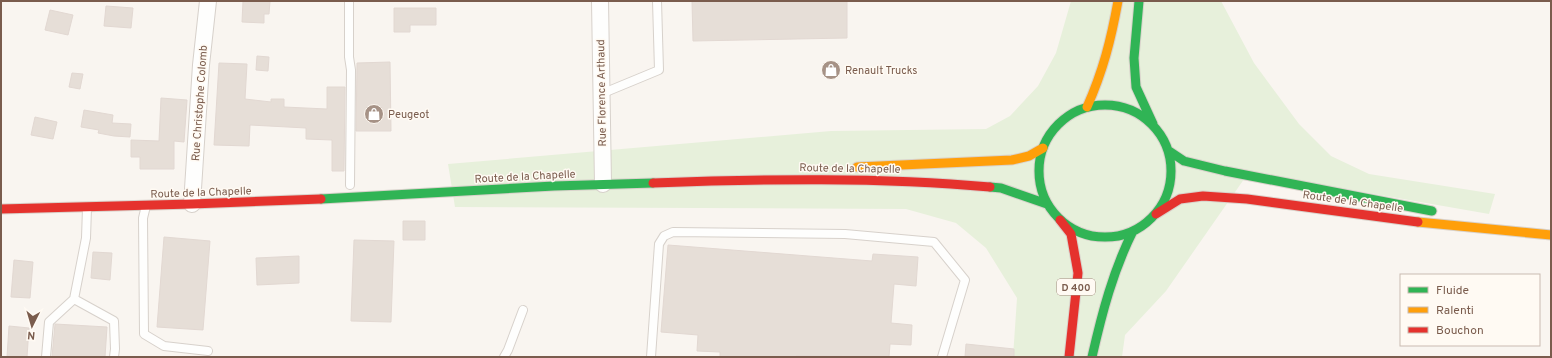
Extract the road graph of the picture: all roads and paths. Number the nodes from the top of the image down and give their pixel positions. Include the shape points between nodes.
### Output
1 (208, 1) edge
2 (349, 1) edge
3 (600, 1) edge
4 (657, 1) edge
5 (1118, 1) edge
6 (1139, 1) edge
7 (602, 94) junction
8 (1087, 107) junction
9 (1154, 125) junction
10 (1043, 148) junction
11 (1168, 151) junction
12 (845, 167) dead end
13 (759, 171) dead end
14 (526, 178) dead end
15 (602, 180) junction
16 (350, 185) dead end
17 (192, 194) junction
18 (1047, 204) junction
19 (146, 206) junction
20 (87, 207) junction
21 (1, 209) edge
22 (1443, 213) dead end
23 (1156, 214) junction
24 (1466, 217) dead end
25 (1060, 220) junction
26 (1133, 231) junction
27 (1551, 235) edge
28 (74, 299) junction
29 (523, 310) dead end
30 (208, 350) dead end
31 (46, 357) edge
32 (114, 357) edge
33 (504, 357) edge
34 (651, 357) edge
35 (942, 357) edge
36 (1069, 357) edge
37 (1092, 357) edge

1 - 17 street, Rue Christophe Colomb
2 - 16 lane
3 - 7 street, Rue Florence Arthaud
4 - 7 lane via 659,70
5 - 8 main road via 1112,36 1100,77
6 - 9 main road via 1134,58 1136,87
7 - 15 street, Rue Florence Arthaud
8 - 9 main road via 1123,107 1140,114
8 - 10 main road via 1068,116 1053,130
9 - 11 main road
10 - 12 main road, Route de la Chapelle via 1029,156 1012,160
10 - 18 main road via 1039,173 1040,186
11 - 22 main road, Route de la Chapelle via 1184,161 1225,171
11 - 23 main road via 1172,173 1168,194
13 - 15 main road, Route de la Chapelle
14 - 15 main road, Route de la Chapelle
15 - 17 main road, Route de la Chapelle
15 - 18 main road, Route de la Chapelle via 763,179 945,183 1001,188
17 - 19 main road, Route de la Chapelle
18 - 25 main road
19 - 20 main road, Route de la Chapelle
19 - 30 lane via 143,218 144,334 164,346
20 - 21 main road, Route de la Chapelle
20 - 28 lane via 86,238
23 - 26 main road via 1146,224
23 - 27 main road, Route de la Chapelle via 1180,198 1203,196 1255,200 1396,220
24 - 27 main road, Route de la Chapelle
25 - 26 main road via 1076,231 1095,237 1114,237
25 - 36 main road, D 400 via 1071,234 1078,272
26 - 37 main road, D 400 via 1116,270
28 - 31 lane via 49,322
28 - 32 lane via 114,321
29 - 33 lane
34 - 35 lane via 659,244 664,236 673,232 845,234 934,242 966,280

